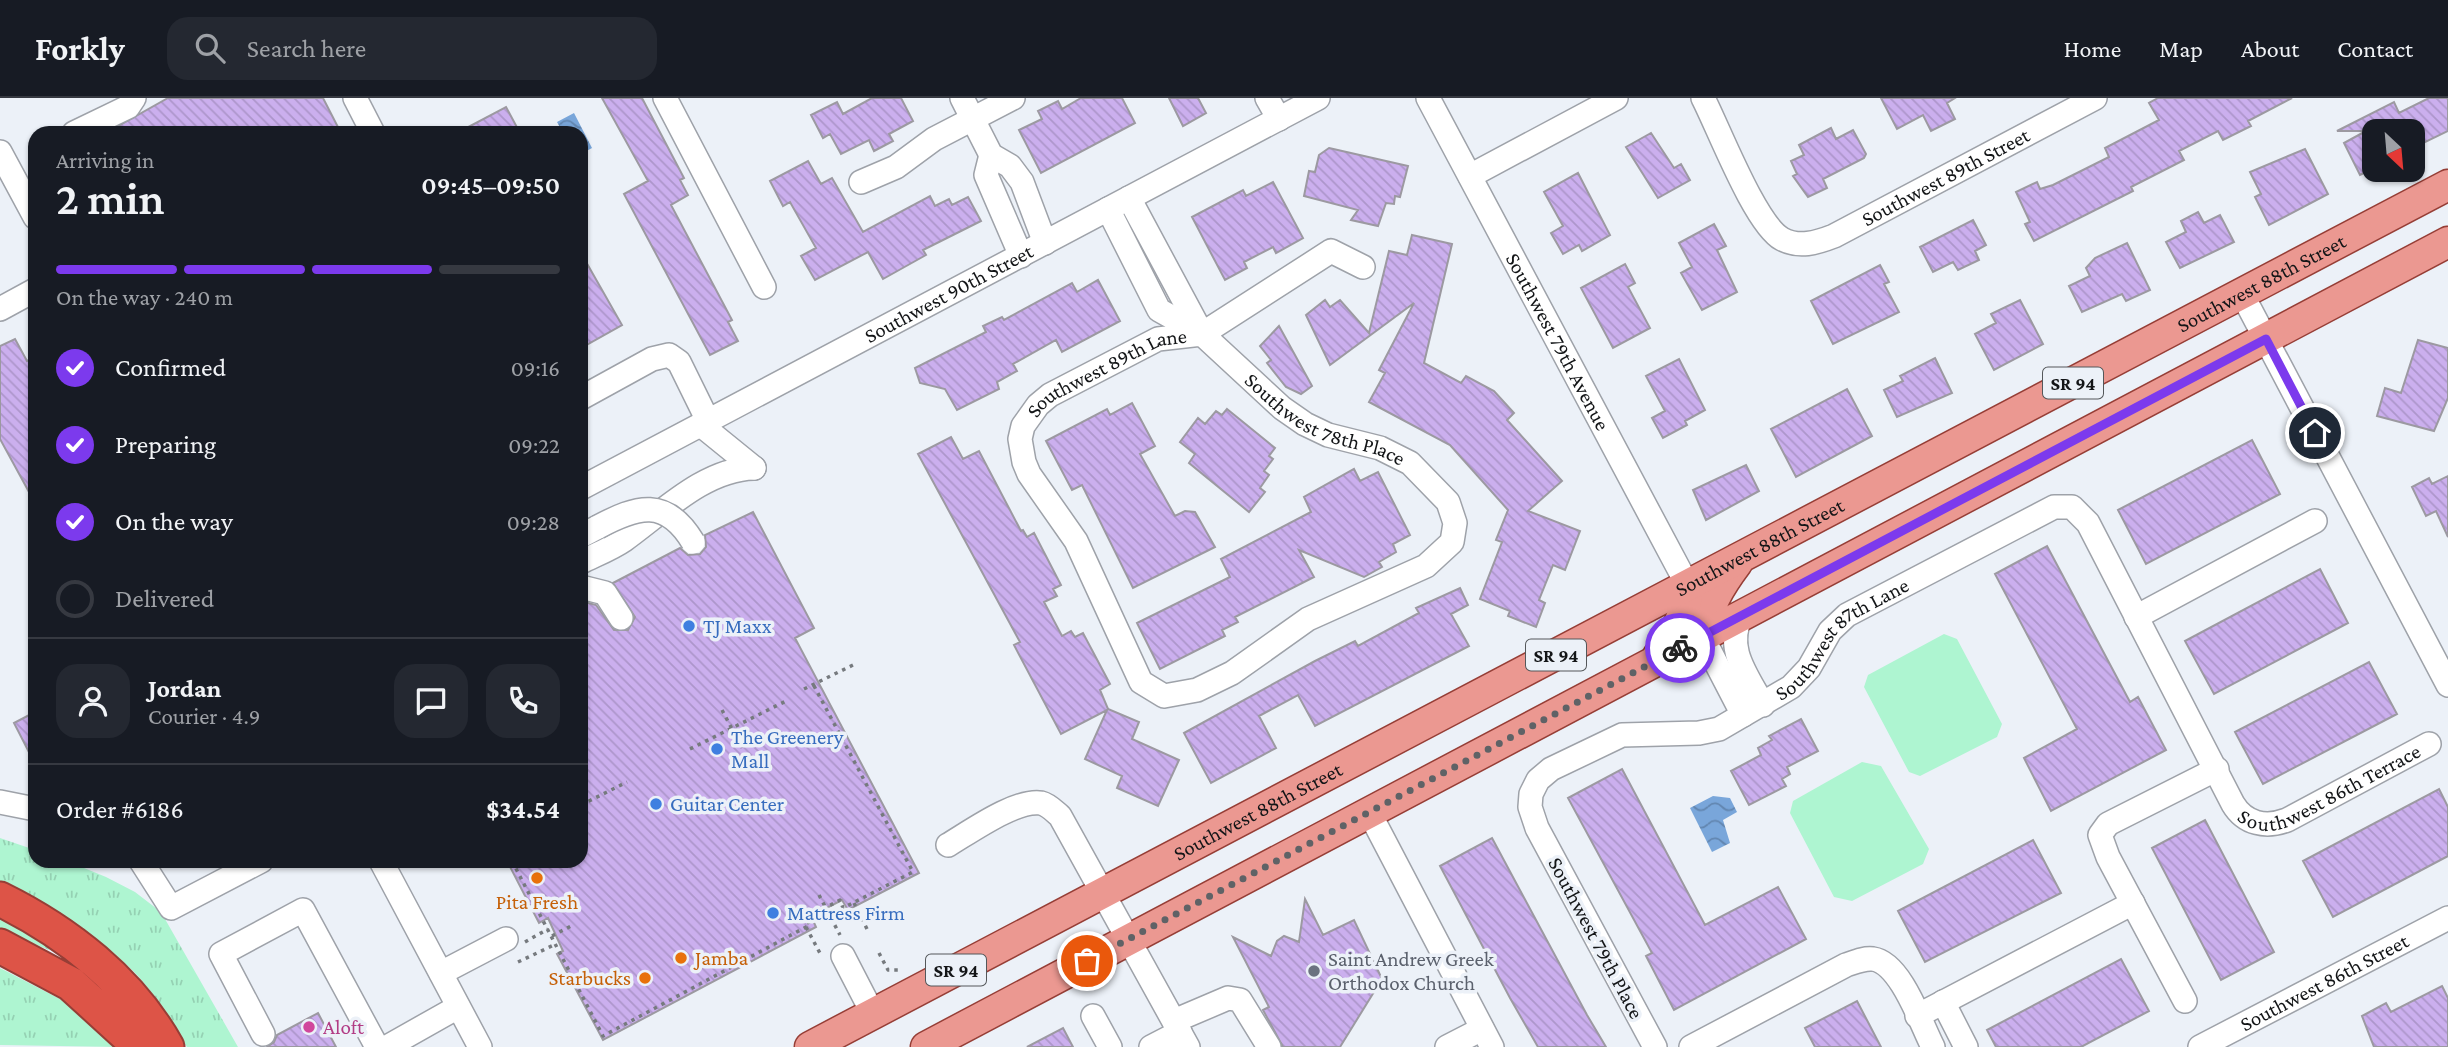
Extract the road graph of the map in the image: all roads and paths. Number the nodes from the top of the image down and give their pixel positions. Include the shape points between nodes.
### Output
1 (134, 98) edge
2 (355, 98) edge
3 (665, 98) edge
4 (962, 98) edge
5 (1013, 98) edge
6 (1268, 98) edge
7 (1318, 98) edge
8 (1428, 98) edge
9 (1616, 98) edge
10 (1703, 98) edge
11 (2095, 98) edge
12 (1279, 119) junction
13 (972, 120) junction
14 (89, 126) edge
15 (369, 126) edge
16 (0, 152) edge
17 (990, 155) junction
18 (1470, 176) junction
19 (861, 182) dead end
20 (2448, 185) edge
21 (1129, 198) junction
22 (28, 204) edge
23 (1108, 209) junction
24 (2448, 242) edge
25 (1045, 243) junction
26 (1021, 256) junction
27 (1363, 267) dead end
28 (764, 287) dead end
29 (28, 294) edge
30 (2242, 294) junction
31 (0, 309) edge
32 (1202, 334) junction
33 (2266, 339) junction
34 (588, 394) edge
35 (705, 423) junction
36 (588, 484) edge
37 (2315, 521) dead end
38 (590, 531) edge
39 (693, 542) dead end
40 (588, 558) edge
41 (1742, 558) junction
42 (1688, 586) junction
43 (590, 589) edge
44 (1742, 614) junction
45 (2136, 617) junction
46 (621, 618) dead end
47 (1702, 636) junction
48 (1653, 662) junction
49 (853, 665) dead end
50 (813, 684) junction
51 (2448, 685) edge
52 (804, 689) dead end
53 (1164, 696) joint
54 (786, 701) dead end
55 (722, 710) dead end
56 (1753, 710) junction
57 (731, 728) junction
58 (2428, 744) dead end
59 (742, 748) dead end
60 (690, 749) dead end
61 (2217, 769) junction
62 (626, 782) dead end
63 (588, 801) edge
64 (0, 802) edge
65 (28, 808) edge
66 (1369, 812) junction
67 (1537, 828) joint
68 (948, 845) dead end
69 (146, 868) edge
70 (248, 868) edge
71 (385, 868) edge
72 (516, 868) edge
73 (1102, 893) junction
74 (819, 895) dead end
75 (0, 899) edge
76 (854, 903) junction
77 (2133, 903) junction
78 (825, 908) junction
79 (2448, 918) edge
80 (571, 926) dead end
81 (806, 928) junction
82 (548, 929) junction
83 (552, 936) junction
84 (1128, 939) junction
85 (516, 940) joint
86 (556, 944) junction
87 (0, 946) edge
88 (846, 946) junction
89 (879, 953) dead end
90 (518, 962) dead end
91 (909, 971) dead end
92 (440, 973) junction
93 (2185, 1001) dead end
94 (1943, 1002) junction
95 (458, 1007) junction
96 (880, 1010) junction
97 (1093, 1016) dead end
98 (1917, 1016) junction
99 (1181, 1033) edge
100 (263, 1034) dead end
101 (1487, 1038) edge
102 (2235, 1039) edge
103 (140, 1047) edge
104 (167, 1047) edge
105 (377, 1047) edge
106 (387, 1047) edge
107 (480, 1047) edge
108 (810, 1047) edge
109 (926, 1047) edge
110 (1110, 1047) edge
111 (1151, 1047) edge
112 (1269, 1047) edge
113 (1447, 1047) edge
114 (1655, 1047) edge
115 (1691, 1047) edge
116 (1933, 1047) edge
117 (1966, 1047) edge
118 (2200, 1047) edge

1 - 14 street via 128,107
2 - 15 street
3 - 28 street
4 - 13 street
5 - 13 street
6 - 12 street
7 - 12 street, Southwest 90th Street
8 - 18 street, Southwest 79th Avenue
9 - 18 street
10 - 11 street, Southwest 89th Street via 1761,218 1774,234 1791,243 1833,236
12 - 21 street, Southwest 90th Street
13 - 17 street
13 - 19 street via 934,139 896,167
16 - 22 street
17 - 25 street via 1010,166 1022,182
17 - 26 street via 986,175
18 - 42 street, Southwest 79th Avenue
20 - 30 main road, Southwest 88th Street / SR 94
21 - 23 street, Southwest 90th Street
21 - 32 street, Southwest 89th Lane
23 - 25 street, Southwest 90th Street
23 - 32 street, Southwest 89th Lane via 1159,310
24 - 33 main road, SR 94
25 - 26 street, Southwest 90th Street
26 - 35 street, Southwest 90th Street
27 - 32 street, Southwest 89th Lane via 1331,251
29 - 31 street
30 - 33 street
30 - 41 main road, Southwest 88th Street / SR 94
32 - 53 street, Southwest 89th Lane via 1158,338 1050,395 1023,426 1021,450 1029,474 1076,541 1140,682
32 - 53 street, Southwest 78th Place via 1293,416 1328,435 1396,455 1424,475 1448,502 1454,534 1433,562 1308,619 1232,673 1187,694
33 - 44 main road, SR 94
33 - 51 street
34 - 35 street via 652,359 669,355 679,362
35 - 36 street, Southwest 90th Street
35 - 40 street via 754,468 736,468 704,484 621,542
37 - 45 street
38 - 39 street, bridge via 625,513 651,509 676,520
41 - 42 main road, Southwest 88th Street / SR 94
41 - 47 main road via 1718,588
42 - 48 main road via 1681,622
42 - 73 main road, Southwest 88th Street / SR 94
43 - 46 street via 610,598
44 - 47 main road, SR 94
44 - 56 street via 1733,642
45 - 56 street, Southwest 87th Lane via 2088,523 2062,505 1847,615 1830,631 1804,675
45 - 61 street
47 - 48 main road, SR 94
47 - 56 street
48 - 66 main road, SR 94
49 - 50 path
50 - 52 path
50 - 76 path via 913,872
54 - 57 path
55 - 57 path
56 - 67 street, Southwest 87th Lane via 1708,732 1622,735 1558,764 1533,787 1530,807
57 - 59 path
57 - 60 path
58 - 61 street, Southwest 86th Terrace via 2287,820 2269,825 2255,823 2236,809
61 - 77 street, Southwest 86th Terrace via 2101,831 2100,838
62 - 63 path
64 - 65 street
66 - 84 main road, SR 94
66 - 101 street
67 - 114 street, Southwest 79th Place
68 - 73 street via 1006,812 1040,803 1060,816
69 - 70 street via 172,908
71 - 92 street
72 - 82 path
73 - 84 street
73 - 96 main road, Southwest 88th Street / SR 94
74 - 78 path
75 - 104 highway via 97,962 149,1017
76 - 78 path via 843,908 839,900
76 - 88 path
77 - 93 street, Southwest 86th Terrace
77 - 94 street
78 - 81 path via 806,918 810,925
78 - 88 path
79 - 102 street, Southwest 86th Street
80 - 83 path
81 - 86 path via 603,1036
81 - 88 path
82 - 83 path
82 - 85 path
83 - 86 path
84 - 99 street
84 - 109 main road, SR 94
85 - 92 street
86 - 90 path
87 - 103 highway via 71,984
88 - 96 street
89 - 91 path via 888,970
92 - 95 street
94 - 98 street
94 - 117 street
95 - 106 street
95 - 107 street
96 - 108 main road, Southwest 88th Street / SR 94
97 - 110 street
98 - 115 street via 1885,964 1869,959 1846,965
98 - 116 street
99 - 111 street
99 - 112 street via 1228,998 1240,1000
100 - 105 street via 221,954 303,910
101 - 113 street
102 - 118 street, Southwest 86th Street

